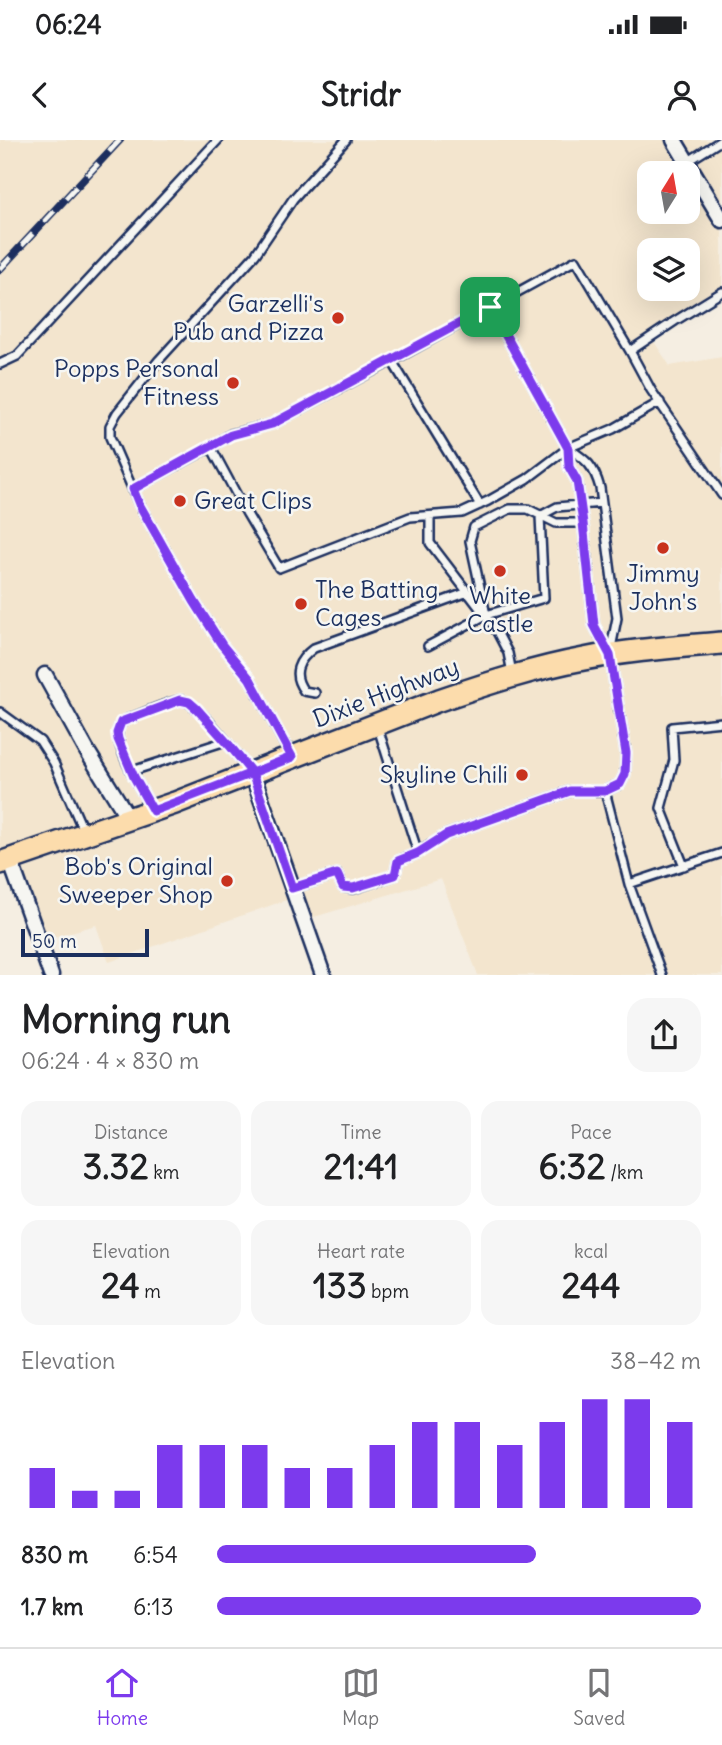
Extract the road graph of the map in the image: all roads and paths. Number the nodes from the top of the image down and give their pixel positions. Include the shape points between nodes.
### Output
1 (218, 140) edge
2 (346, 140) edge
3 (674, 140) edge
4 (722, 140) edge
5 (686, 161) edge
6 (689, 161) edge
7 (700, 184) edge
8 (722, 220) edge
9 (722, 292) edge
10 (490, 307) junction
11 (630, 352) junction
12 (392, 361) junction
13 (0, 364) edge
14 (660, 402) junction
15 (211, 447) junction
16 (568, 448) junction
17 (133, 489) junction
18 (722, 495) edge
19 (603, 503) junction
20 (480, 505) junction
21 (580, 506) junction
22 (430, 516) junction
23 (540, 516) junction
24 (583, 523) junction
25 (468, 592) junction
26 (486, 615) junction
27 (722, 643) edge
28 (428, 646) dead end
29 (610, 655) junction
30 (45, 675) dead end
31 (512, 677) junction
32 (314, 693) dead end
33 (0, 712) edge
34 (722, 722) edge
35 (377, 724) junction
36 (226, 741) junction
37 (292, 757) junction
38 (132, 771) junction
39 (252, 773) junction
40 (605, 791) junction
41 (153, 811) junction
42 (129, 819) junction
43 (85, 834) junction
44 (418, 853) junction
45 (722, 853) edge
46 (5, 861) edge
47 (684, 866) junction
48 (629, 884) junction
49 (292, 888) junction
50 (51, 975) edge
51 (323, 975) edge
52 (662, 975) edge

1 - 13 lane via 17,356
2 - 17 lane via 293,199 255,255 117,413 110,437
3 - 5 street
4 - 6 lane
7 - 8 street
9 - 11 lane
10 - 11 lane via 576,260
10 - 12 lane
10 - 16 lane
11 - 14 lane
12 - 15 lane via 272,424 231,435
12 - 20 lane
14 - 16 lane
14 - 18 lane
15 - 17 lane
15 - 22 lane via 279,568 410,517
16 - 19 lane via 594,470
16 - 20 lane via 527,479
16 - 21 lane
17 - 37 lane via 194,601 250,679
19 - 21 lane
19 - 29 lane via 617,618
20 - 22 lane via 462,513
21 - 23 lane via 557,507
21 - 24 lane
22 - 25 lane via 430,543
23 - 24 lane via 556,523
23 - 26 lane via 544,598
23 - 26 lane via 528,509 510,509 474,527 470,541
24 - 29 lane via 594,625
25 - 26 lane
25 - 32 lane via 314,648 304,656 297,673 304,691
26 - 28 lane
26 - 31 lane via 503,641
27 - 29 main road, Dixie Highway
29 - 31 main road, Dixie Highway
29 - 40 lane via 626,753 620,784
30 - 42 street
31 - 35 main road, Dixie Highway
33 - 43 lane via 40,741
34 - 47 lane via 672,727 674,760 661,808
35 - 37 main road, Dixie Highway
35 - 44 lane
36 - 38 lane
36 - 38 lane via 197,709 180,700 121,722 118,739
36 - 39 lane
37 - 39 main road, Dixie Highway
38 - 41 lane
39 - 41 main road, Dixie Highway
39 - 49 street
40 - 44 lane via 570,791 446,835
40 - 48 lane
41 - 42 main road, Dixie Highway
42 - 43 main road, Dixie Highway
43 - 46 main road, Dixie Highway
44 - 49 lane via 398,861 395,875 353,888 343,887 337,874
45 - 47 lane
46 - 50 street
47 - 48 lane
48 - 52 lane
49 - 51 street

